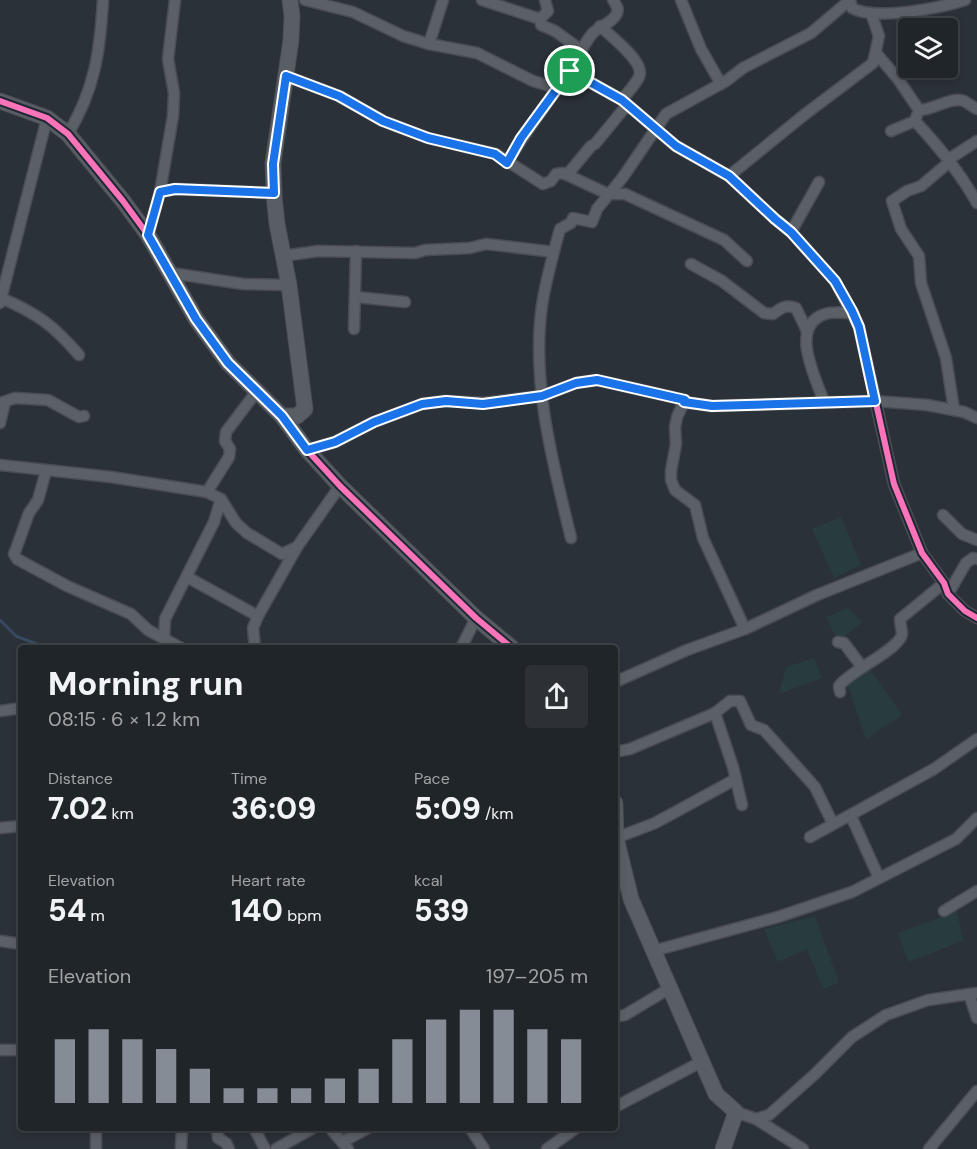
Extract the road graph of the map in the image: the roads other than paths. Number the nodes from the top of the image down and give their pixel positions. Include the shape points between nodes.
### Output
1 (104, 0) edge
2 (175, 0) edge
3 (290, 0) edge
4 (304, 0) edge
5 (442, 0) edge
6 (482, 0) edge
7 (545, 0) edge
8 (614, 0) edge
9 (681, 0) edge
10 (965, 0) edge
11 (871, 13) junction
12 (540, 19) junction
13 (600, 26) junction
14 (429, 44) junction
15 (581, 50) junction
16 (876, 53) junction
17 (570, 71) junction
18 (286, 76) junction
19 (721, 84) junction
20 (557, 88) junction
21 (0, 101) edge
22 (624, 102) junction
23 (977, 109) edge
24 (920, 110) junction
25 (47, 118) junction
26 (915, 121) junction
27 (656, 127) junction
28 (891, 131) dead end
29 (68, 134) junction
30 (977, 141) edge
31 (949, 159) junction
32 (507, 163) junction
33 (567, 175) junction
34 (729, 176) junction
35 (819, 182) dead end
36 (160, 192) junction
37 (274, 193) junction
38 (608, 194) junction
39 (977, 203) edge
40 (791, 232) junction
41 (148, 235) junction
42 (356, 251) junction
43 (554, 252) junction
44 (283, 256) junction
45 (747, 261) dead end
46 (691, 264) dead end
47 (171, 273) junction
48 (289, 285) junction
49 (356, 297) junction
50 (1, 301) edge
51 (405, 302) dead end
52 (853, 313) junction
53 (354, 329) dead end
54 (807, 331) junction
55 (79, 355) dead end
56 (257, 391) junction
57 (542, 396) junction
58 (685, 401) junction
59 (875, 401) junction
60 (824, 402) junction
61 (3, 403) edge
62 (954, 410) junction
63 (84, 416) dead end
64 (282, 416) junction
65 (977, 418) edge
66 (0, 423) edge
67 (307, 450) junction
68 (0, 465) edge
69 (46, 471) junction
70 (340, 486) junction
71 (207, 492) junction
72 (221, 499) junction
73 (943, 515) dead end
74 (571, 538) dead end
75 (977, 540) edge
76 (297, 547) junction
77 (922, 553) junction
78 (977, 559) edge
79 (187, 577) junction
80 (946, 588) junction
81 (258, 616) junction
82 (476, 618) junction
83 (977, 618) edge
84 (745, 629) junction
85 (164, 639) junction
86 (838, 642) dead end
87 (175, 645) edge
88 (255, 645) edge
89 (462, 645) edge
90 (508, 645) edge
91 (862, 667) junction
92 (618, 681) edge
93 (840, 692) dead end
94 (18, 709) edge
95 (0, 711) edge
96 (715, 712) junction
97 (977, 739) edge
98 (618, 751) edge
99 (736, 779) junction
100 (742, 805) dead end
101 (851, 816) junction
102 (977, 818) edge
103 (833, 824) junction
104 (18, 827) edge
105 (0, 828) edge
106 (618, 837) edge
107 (810, 837) dead end
108 (619, 871) edge
109 (879, 878) junction
110 (977, 891) edge
111 (944, 911) dead end
112 (0, 941) edge
113 (18, 944) edge
114 (653, 951) junction
115 (670, 988) junction
116 (973, 993) edge
117 (618, 1016) edge
118 (977, 1018) edge
119 (0, 1050) edge
120 (18, 1050) edge
121 (703, 1060) junction
122 (977, 1090) edge
123 (618, 1105) edge
124 (736, 1112) junction
125 (756, 1119) junction
126 (96, 1131) edge
127 (182, 1131) edge
128 (217, 1131) edge
129 (256, 1131) edge
130 (308, 1131) edge
131 (332, 1131) edge
132 (364, 1131) edge
133 (472, 1131) edge
134 (572, 1131) edge
135 (345, 1146) edge
136 (96, 1149) edge
137 (181, 1149) edge
138 (230, 1149) edge
139 (265, 1149) edge
140 (276, 1149) edge
141 (484, 1149) edge
142 (547, 1149) edge
143 (723, 1149) edge
144 (804, 1149) edge
145 (928, 1149) edge

1 - 29 street via 90,90
2 - 36 street via 168,59 175,101
3 - 18 street via 292,24
4 - 14 street via 353,12
5 - 14 street
6 - 12 street
7 - 12 street via 548,11
8 - 13 street via 616,15
9 - 19 street via 701,49
10 - 11 street via 919,11
11 - 16 street via 879,36
11 - 19 street via 852,8 850,0 811,33 743,68
12 - 15 street via 541,25
13 - 15 street
13 - 22 street via 640,68
14 - 20 street via 477,53 533,81
15 - 17 street
16 - 24 street
16 - 34 street via 873,63 863,72
17 - 20 street
17 - 22 street
18 - 32 street via 339,96 383,121 428,138 495,154
18 - 37 street via 273,164
19 - 27 street via 666,114
20 - 32 street
21 - 25 street
22 - 27 street
22 - 33 street via 596,144
23 - 24 street via 963,100
24 - 26 street
25 - 29 street
25 - 50 street
26 - 28 street
26 - 31 street
27 - 34 street via 676,146
27 - 38 street
29 - 41 street
30 - 31 street
31 - 39 street
31 - 62 street via 921,186 891,201 901,229 919,256 921,283 946,358
32 - 33 street via 543,184 556,174
33 - 38 street
34 - 40 street
35 - 40 street
36 - 37 street via 175,189
36 - 41 street
37 - 44 street
38 - 43 street via 592,222 573,218 560,229
38 - 45 street via 625,194 724,240
40 - 52 street via 835,281
41 - 47 street
42 - 43 street via 415,253 486,244
42 - 44 street
42 - 49 street
43 - 57 street via 542,306
44 - 48 street
46 - 54 street via 722,281 764,313 772,314 790,306 796,309
47 - 48 street via 243,284
47 - 56 street via 196,319
48 - 64 street via 304,409 297,417
49 - 51 street
49 - 53 street
50 - 55 street via 40,317
52 - 54 street via 827,313 814,319
52 - 59 street
54 - 60 street via 805,346
56 - 64 street
56 - 71 street via 226,432 229,457
57 - 58 street via 597,380
57 - 67 street via 483,404 422,404
57 - 74 street via 548,444
58 - 60 street via 712,406
58 - 84 street via 675,427 671,480 675,490 695,506 703,537
59 - 60 street
59 - 62 street
59 - 77 street via 894,484
61 - 63 street via 15,398 48,400
61 - 66 street
62 - 65 street
64 - 67 street
67 - 70 street
68 - 69 street
69 - 71 street
69 - 85 street via 16,549 17,559 131,614
70 - 76 street
70 - 82 street
71 - 72 street
72 - 76 street via 236,523 254,537 282,554
72 - 79 street
73 - 75 street via 962,534
76 - 81 street
77 - 80 street
77 - 84 street
78 - 80 street via 966,563
79 - 81 street
79 - 85 street via 165,619
80 - 83 street via 964,611
80 - 91 street via 900,619 902,634 897,644
81 - 88 street via 253,628
82 - 89 street
82 - 90 street
84 - 92 street
85 - 87 street
86 - 91 street via 844,643
91 - 93 street via 846,677
94 - 95 street
96 - 98 street
96 - 99 street
96 - 103 street via 730,701 740,701 751,725 764,730 815,787
97 - 101 street via 934,769
99 - 100 street
99 - 106 street via 655,823
101 - 103 street
101 - 109 street
102 - 109 street via 956,838
103 - 107 street
104 - 105 street
108 - 114 street
109 - 114 street via 852,892 778,917
110 - 111 street
112 - 113 street
114 - 115 street
115 - 117 street
115 - 121 street
116 - 118 street
116 - 125 street via 928,1000 886,1015 852,1037 769,1115
119 - 120 street
121 - 123 street
121 - 124 street via 716,1094
122 - 145 street
124 - 125 street
124 - 143 street
125 - 144 street
126 - 136 street
127 - 137 street
128 - 138 street via 218,1138
129 - 139 street
130 - 140 street
131 - 135 street
132 - 135 street
133 - 141 street
134 - 142 street

